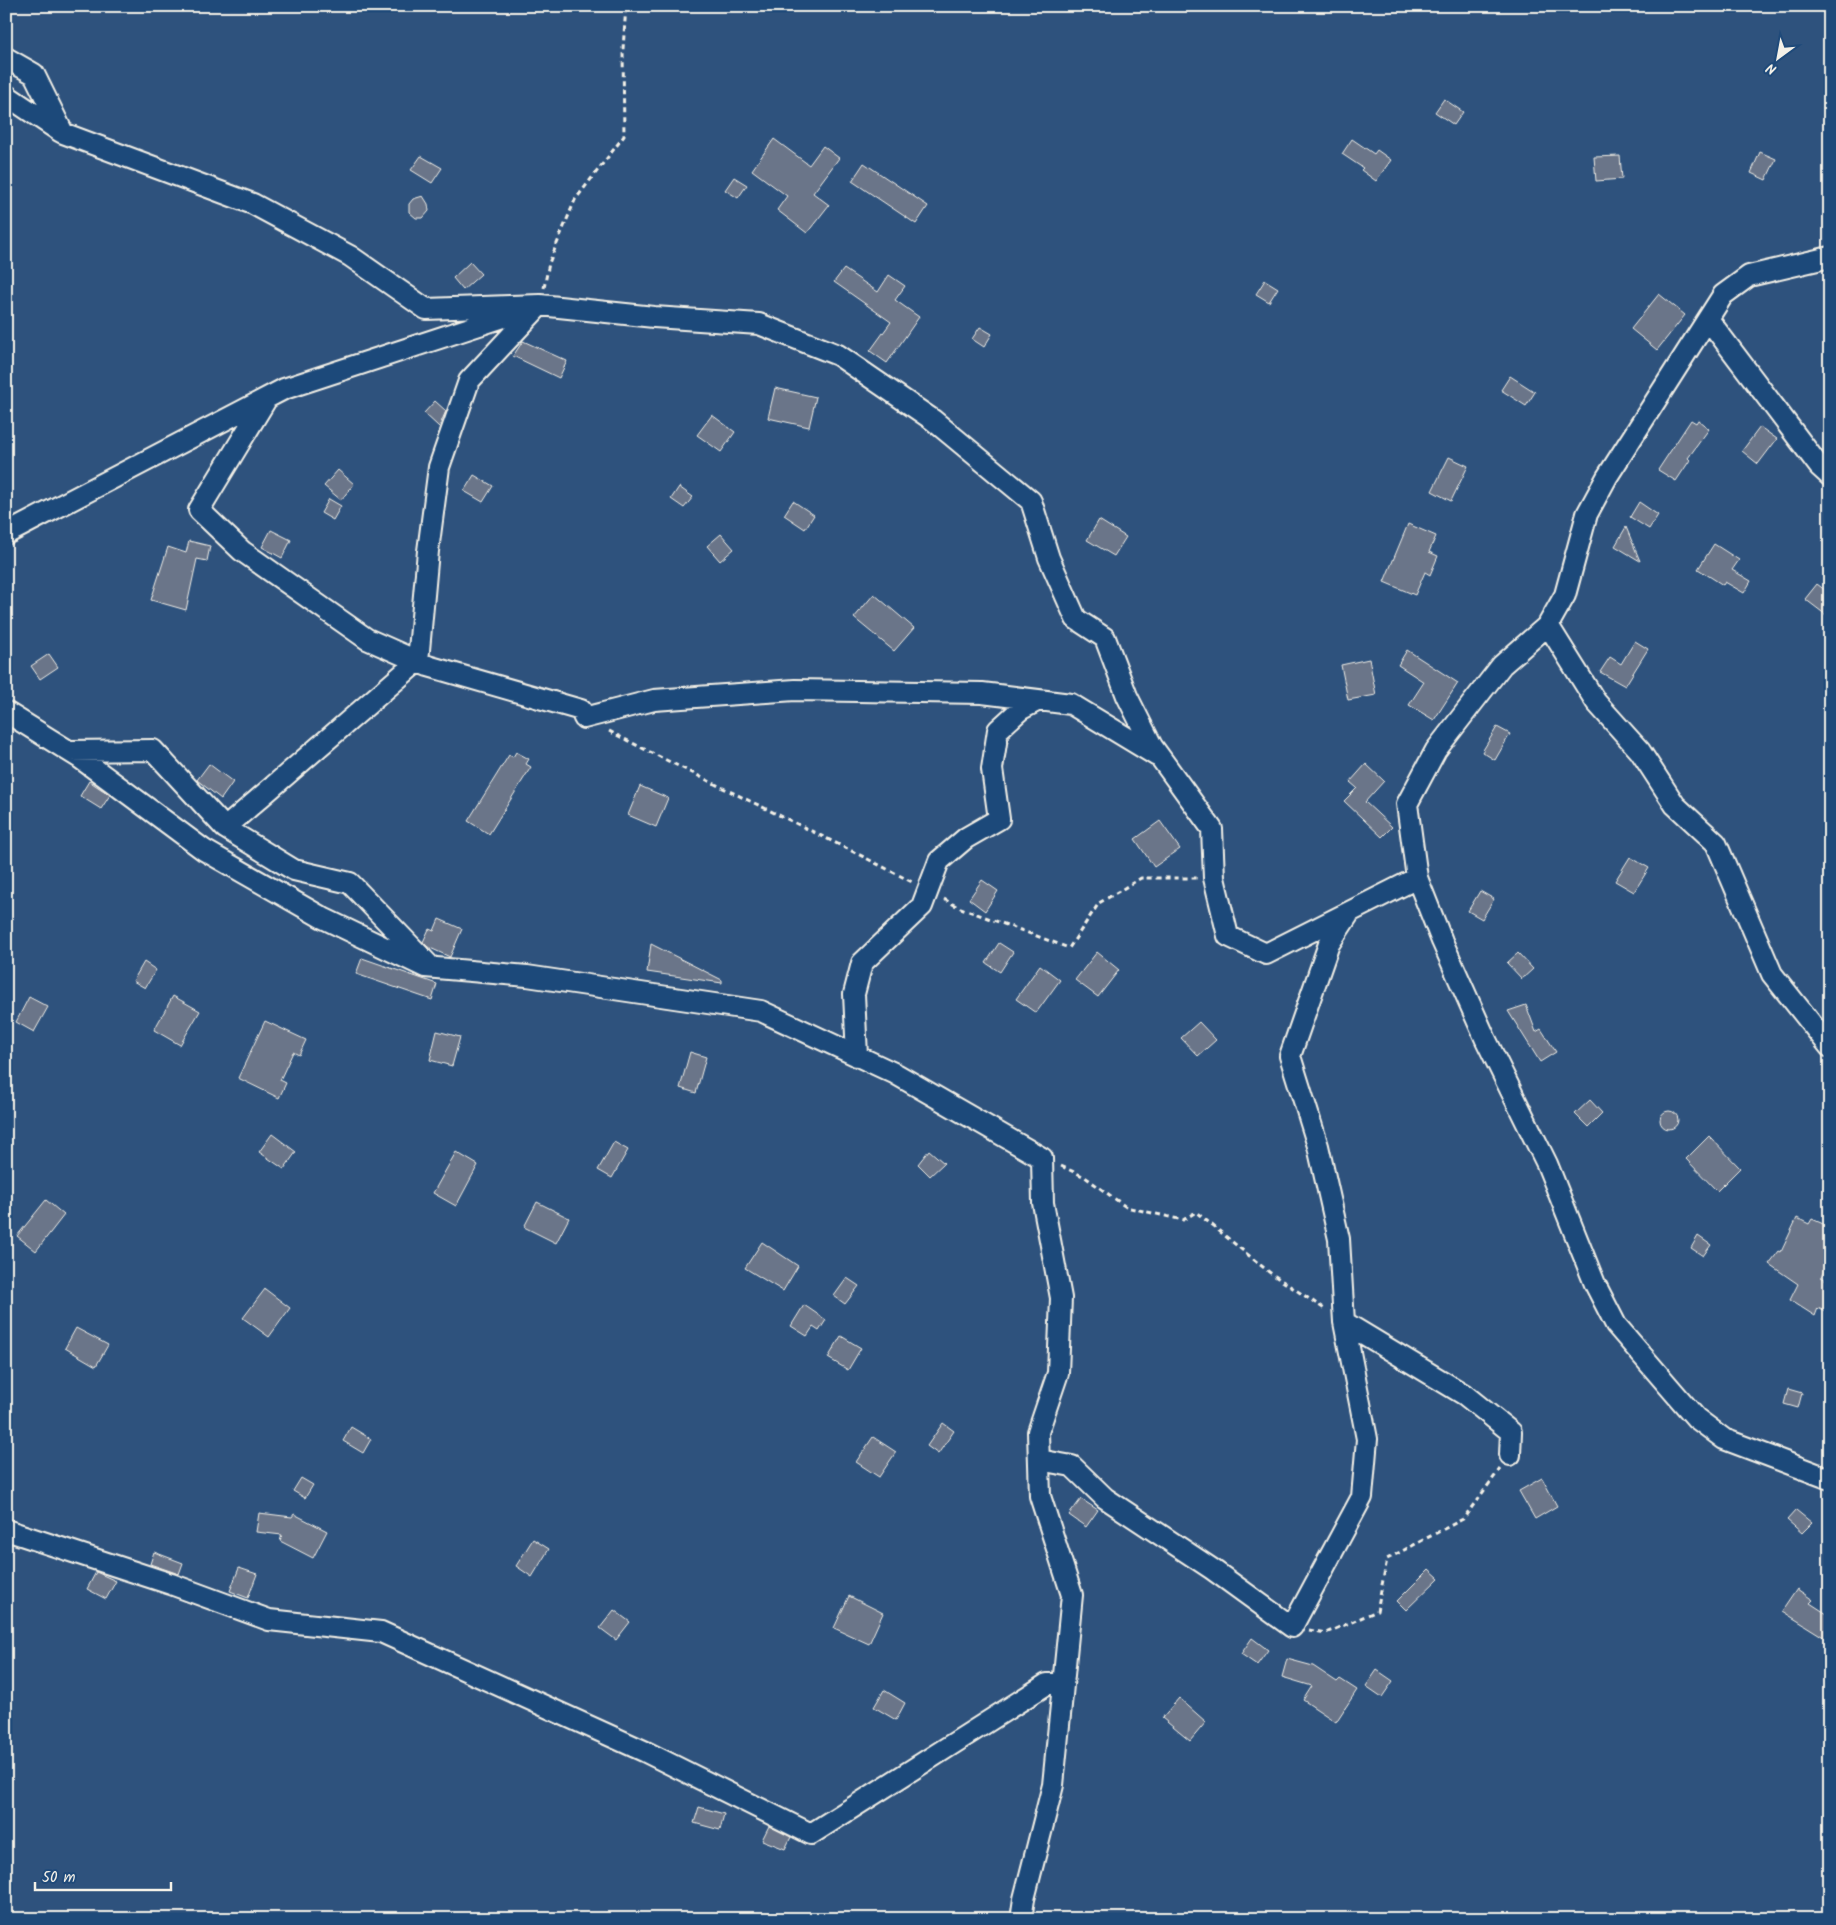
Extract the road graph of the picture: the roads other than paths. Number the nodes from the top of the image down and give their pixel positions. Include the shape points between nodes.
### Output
1 (6, 58) edge
2 (6, 95) edge
3 (63, 133) junction
4 (1830, 257) edge
5 (540, 305) junction
6 (1708, 318) junction
7 (267, 398) junction
8 (1830, 476) edge
9 (6, 534) edge
10 (1548, 625) junction
11 (418, 661) junction
12 (1039, 700) junction
13 (6, 712) edge
14 (70, 751) junction
15 (1161, 759) junction
16 (225, 828) junction
17 (1417, 878) junction
18 (1350, 912) junction
19 (432, 968) junction
20 (1830, 1048) edge
21 (857, 1056) junction
22 (1344, 1322) junction
23 (1510, 1455) road end
24 (1039, 1460) junction
25 (1830, 1480) edge
26 (6, 1530) edge
27 (1063, 1684) junction
28 (1021, 1919) edge

1 - 3 street via 34,74
2 - 3 street
3 - 5 street via 253,204 350,256 426,309
4 - 6 street via 1749,276 1722,295
5 - 7 street via 284,389
5 - 11 street via 469,381 439,467
5 - 15 street via 654,318 760,324 838,355 933,420 1031,501 1049,558 1076,619 1105,638 1127,696
6 - 8 street via 1819,466
6 - 10 street via 1587,514 1564,595
7 - 9 street
7 - 11 street via 198,510 242,551 367,639
10 - 17 street via 1502,665 1436,750 1411,796 1407,804
10 - 20 street via 1596,702 1640,751 1675,804 1716,843 1772,974
11 - 12 street via 581,710 584,718 654,700 796,690 982,693
11 - 16 street
12 - 15 street via 1071,704
12 - 21 street via 1020,710 998,730 992,769 999,819 966,838 939,861 922,906 862,962 854,994
13 - 14 street
14 - 16 street via 153,750
14 - 19 street via 204,850 323,918
15 - 18 street via 1212,828 1214,878 1228,936 1266,954
16 - 19 street via 294,870 350,883
17 - 18 street
17 - 25 street via 1486,1040 1547,1164 1595,1284 1616,1325 1696,1418 1724,1439
18 - 22 street via 1329,944 1290,1056 1318,1146 1340,1239
19 - 21 street via 527,976 761,1012
21 - 24 street via 896,1074 1042,1158 1043,1203 1061,1298 1058,1374 1038,1432
22 - 23 street via 1465,1395 1511,1432
22 - 24 street via 1367,1439 1362,1497 1292,1627 1105,1498 1072,1466
24 - 27 street via 1040,1496 1072,1595
26 - 27 street via 269,1620 381,1632 646,1752 812,1834 1047,1684
27 - 28 street via 1053,1785

